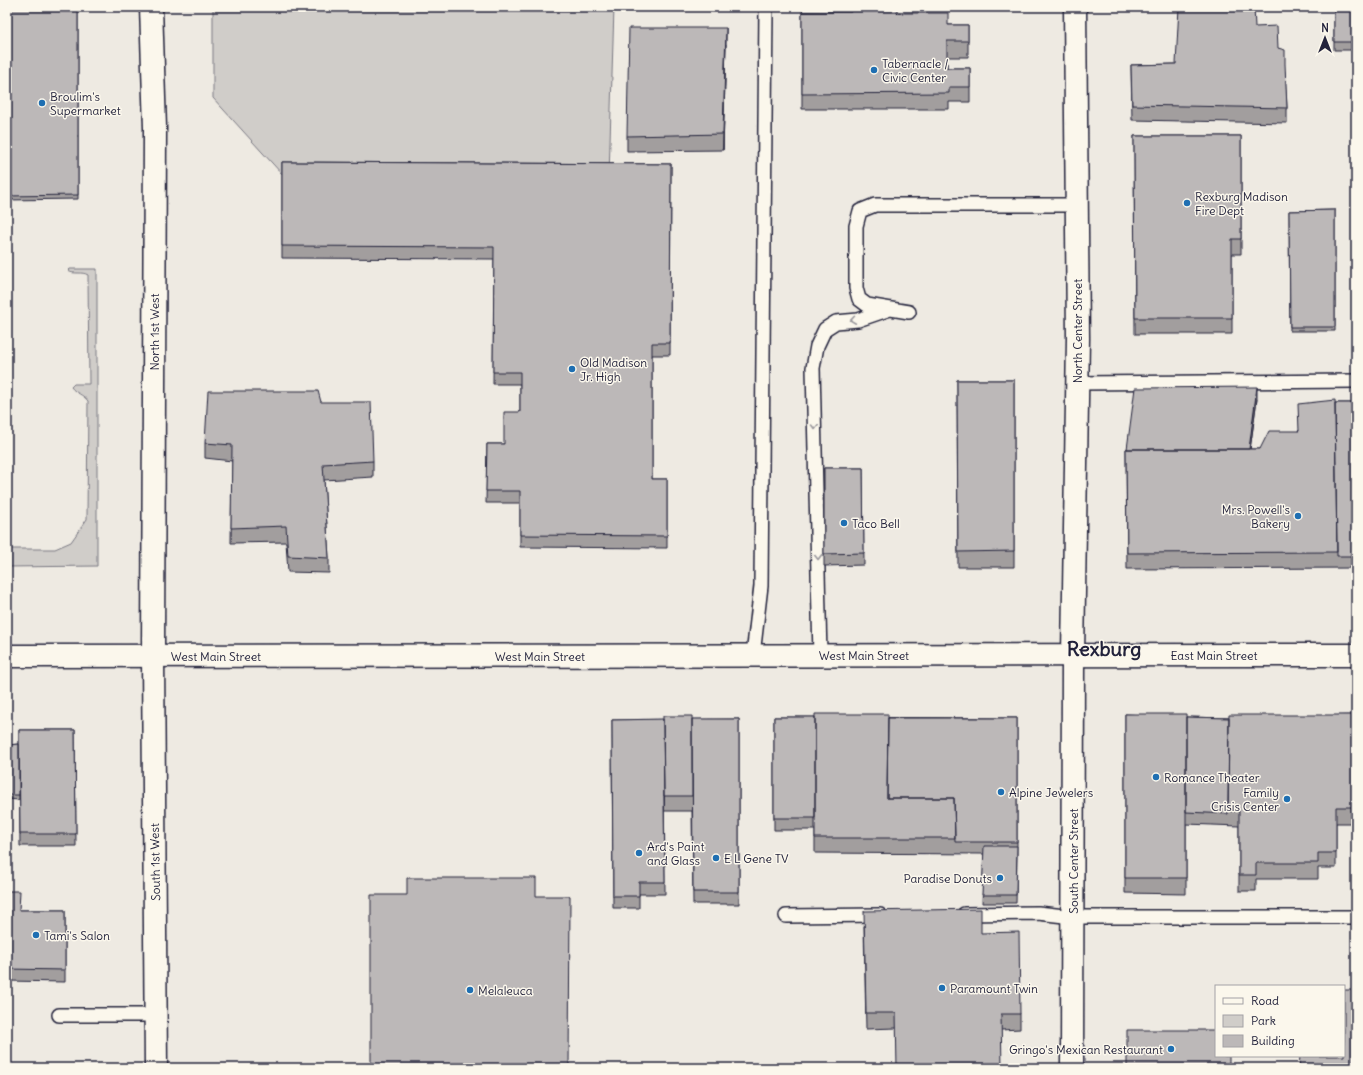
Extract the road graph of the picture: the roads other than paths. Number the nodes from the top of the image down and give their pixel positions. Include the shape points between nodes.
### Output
1 (151, 7) edge
2 (766, 7) edge
3 (1075, 7) edge
4 (1077, 205) junction
5 (890, 309) junction
6 (909, 312) dead end
7 (1356, 381) edge
8 (1077, 383) junction
9 (1356, 654) edge
10 (753, 655) junction
11 (820, 655) junction
12 (1073, 655) junction
13 (7, 656) edge
14 (153, 656) junction
15 (895, 914) edge
16 (950, 914) edge
17 (786, 916) dead end
18 (1073, 917) junction
19 (1356, 917) edge
20 (59, 1014) dead end
21 (156, 1015) junction
22 (156, 1068) edge
23 (1072, 1068) edge

1 - 14 street, North 1st West via 155,128
2 - 10 lane via 761,586
3 - 4 street, North Center Street
4 - 5 lane via 875,205 860,211 856,226 856,288 859,299 867,305
4 - 8 street, North Center Street
5 - 6 lane
5 -> 11 lane via 858,320 836,322 825,329 817,346 813,368
7 - 8 lane
8 - 12 street, North Center Street
9 - 12 street, East Main Street
10 - 11 street, West Main Street
10 - 14 street, West Main Street
11 - 12 street, West Main Street
12 - 18 street, South Center Street
13 - 14 street, West Main Street
14 - 21 street, South 1st West
15 - 17 lane
16 - 18 lane via 1038,913
18 - 19 lane
18 - 23 street, South Center Street
20 - 21 lane
21 - 22 street, South 1st West

